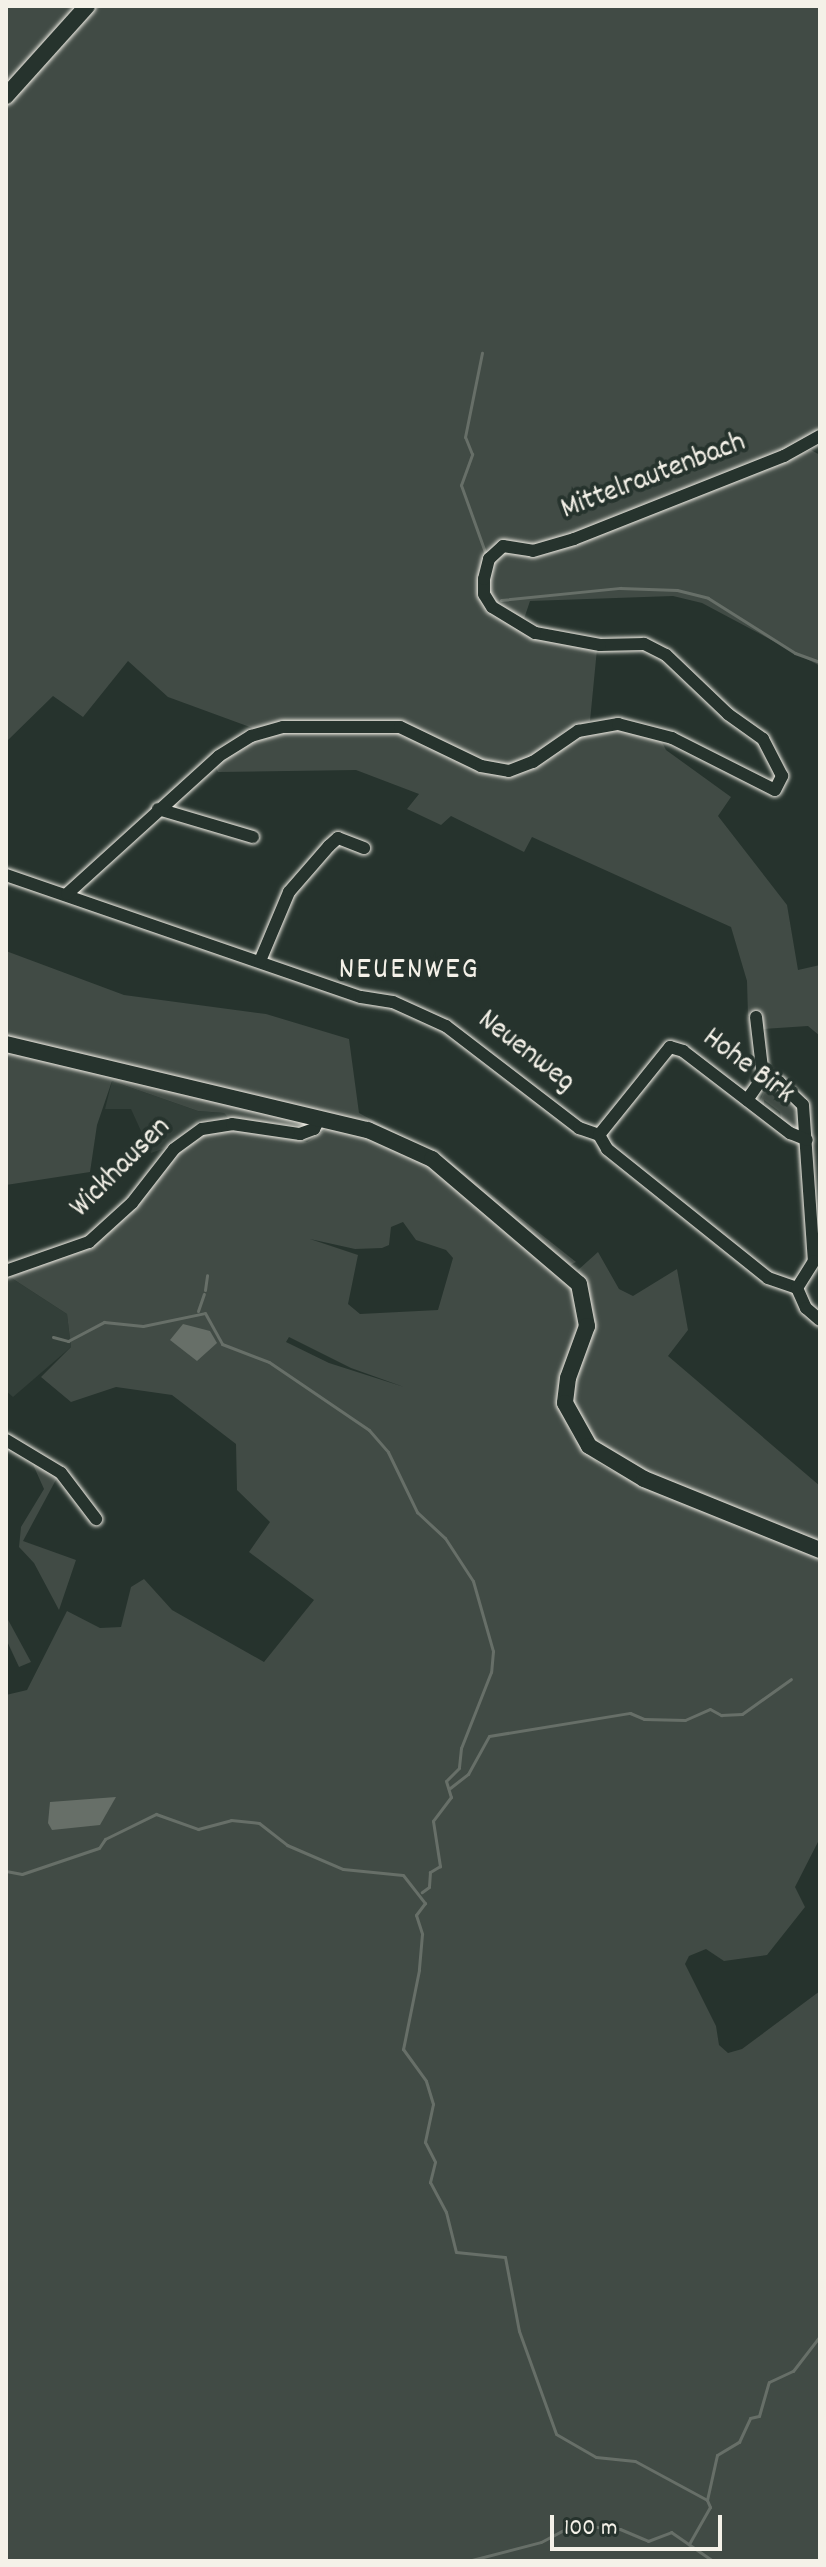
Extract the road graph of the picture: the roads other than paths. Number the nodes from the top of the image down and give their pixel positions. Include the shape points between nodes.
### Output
1 (87, 6) edge
2 (6, 96) edge
3 (820, 436) edge
4 (158, 809) junction
5 (253, 837) dead end
6 (364, 848) dead end
7 (6, 875) edge
8 (67, 894) junction
9 (260, 961) junction
10 (756, 1017) dead end
11 (6, 1044) edge
12 (763, 1077) junction
13 (747, 1100) junction
14 (319, 1119) junction
15 (599, 1135) junction
16 (807, 1140) junction
17 (817, 1253) edge
18 (6, 1271) edge
19 (797, 1288) junction
20 (820, 1320) edge
21 (6, 1440) edge
22 (96, 1519) dead end
23 (820, 1550) edge

1 - 2 main road
3 - 4 street, Mittelrautenbach via 784,456 574,539 533,551 503,546 492,553 484,579 484,594 495,609 535,633 656,648 763,739 782,779 770,790 688,745 618,724 578,731 528,765 495,770 400,727 283,727 237,743
4 - 5 street
4 - 8 street
6 - 9 street via 338,838 329,846 289,892
7 - 8 street, Neuenweg
8 - 9 street, Neuenweg
9 - 15 street, Neuenweg via 374,1001 393,1002 446,1026 579,1128
10 - 12 street
11 - 14 main road
12 - 13 street
12 - 16 street via 779,1082 801,1100
13 - 15 street, Hohe Birk via 683,1051 670,1047
13 - 16 street, Hohe Birk
14 - 18 street, Wickhausen via 314,1129 300,1134 232,1124 202,1129 174,1149 132,1203 89,1242
14 - 23 main road via 368,1130 432,1159 575,1278 586,1298 587,1326 565,1403 573,1425 595,1452 620,1469 724,1515
15 - 19 street, Neuenweg via 607,1149 768,1278
16 - 17 street
17 - 19 street
19 - 20 street via 806,1308
21 - 22 street via 61,1473

